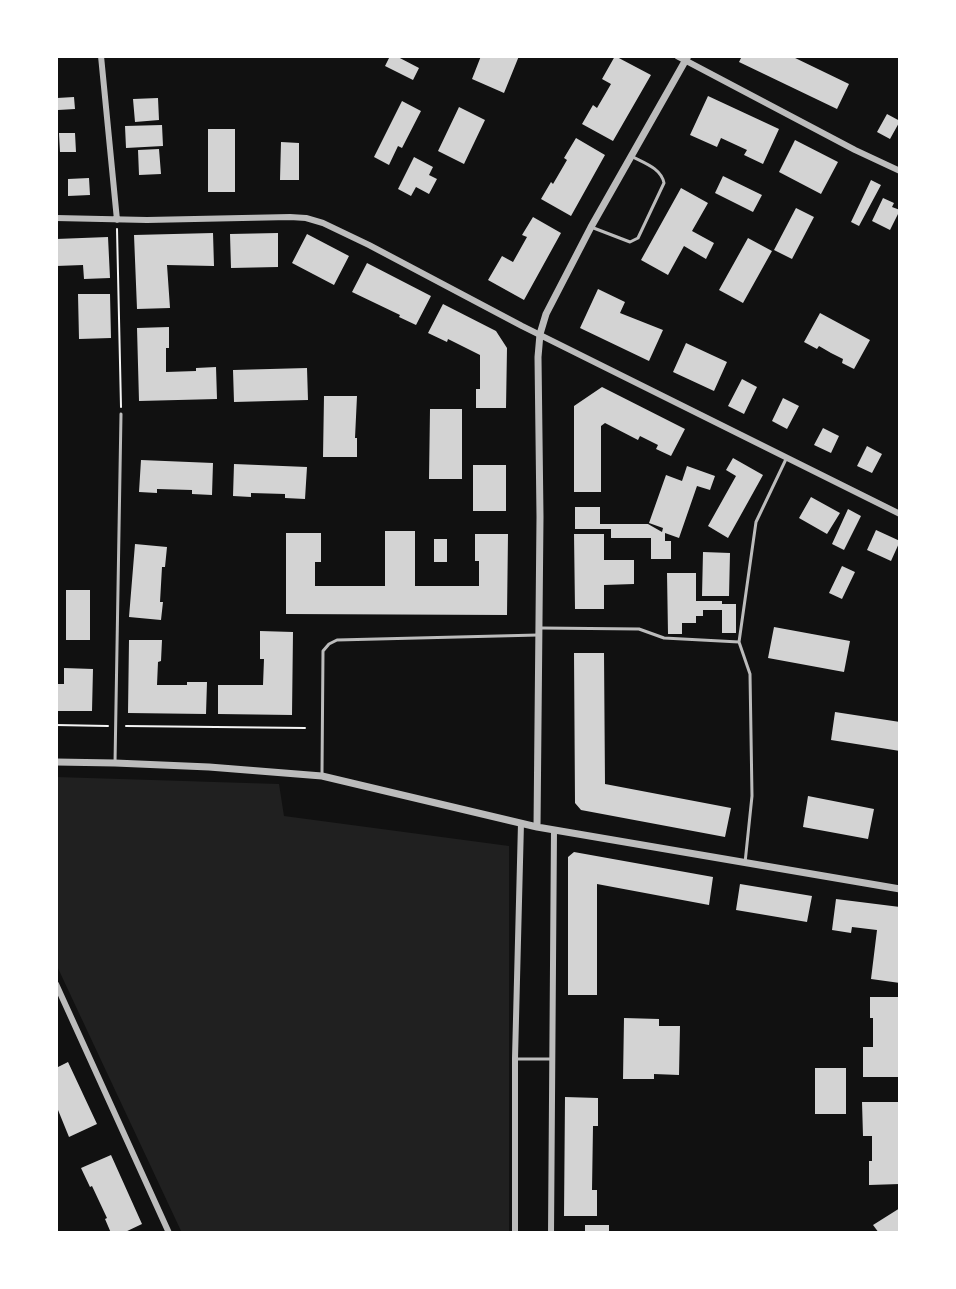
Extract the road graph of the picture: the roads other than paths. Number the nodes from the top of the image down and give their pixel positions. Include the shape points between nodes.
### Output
1 (101, 56) edge
2 (677, 56) edge
3 (687, 58) edge
4 (631, 156) junction
5 (900, 171) edge
6 (56, 218) edge
7 (117, 220) junction
8 (591, 227) junction
9 (540, 334) junction
10 (121, 414) road end
11 (787, 457) junction
12 (900, 514) edge
13 (539, 632) junction
14 (739, 642) junction
15 (56, 762) edge
16 (115, 763) junction
17 (322, 776) junction
18 (521, 823) junction
19 (537, 827) junction
20 (554, 830) junction
21 (745, 863) junction
22 (900, 889) edge
23 (56, 984) edge
24 (515, 1058) junction
25 (552, 1059) junction
26 (169, 1233) edge
27 (515, 1233) edge
28 (551, 1233) edge

1 - 7 street
2 - 3 street
3 - 4 street
3 - 5 street
4 - 8 street
4 - 8 lane via 657,170 664,183 638,238 630,242
6 - 7 street
7 - 9 street via 306,218
8 - 9 street
9 - 11 street
9 - 13 street
10 - 16 lane
11 - 12 street
11 - 14 lane via 756,522
13 - 14 lane via 639,629 664,638
13 - 17 lane via 329,644 323,651
13 - 19 street
14 - 21 lane via 750,674 752,796
15 - 16 street
16 - 17 street
17 - 18 street
18 - 19 street
18 - 24 street
19 - 20 street
20 - 21 street
20 - 25 street
21 - 22 street
23 - 26 street
24 - 25 lane
24 - 27 street
25 - 28 street

